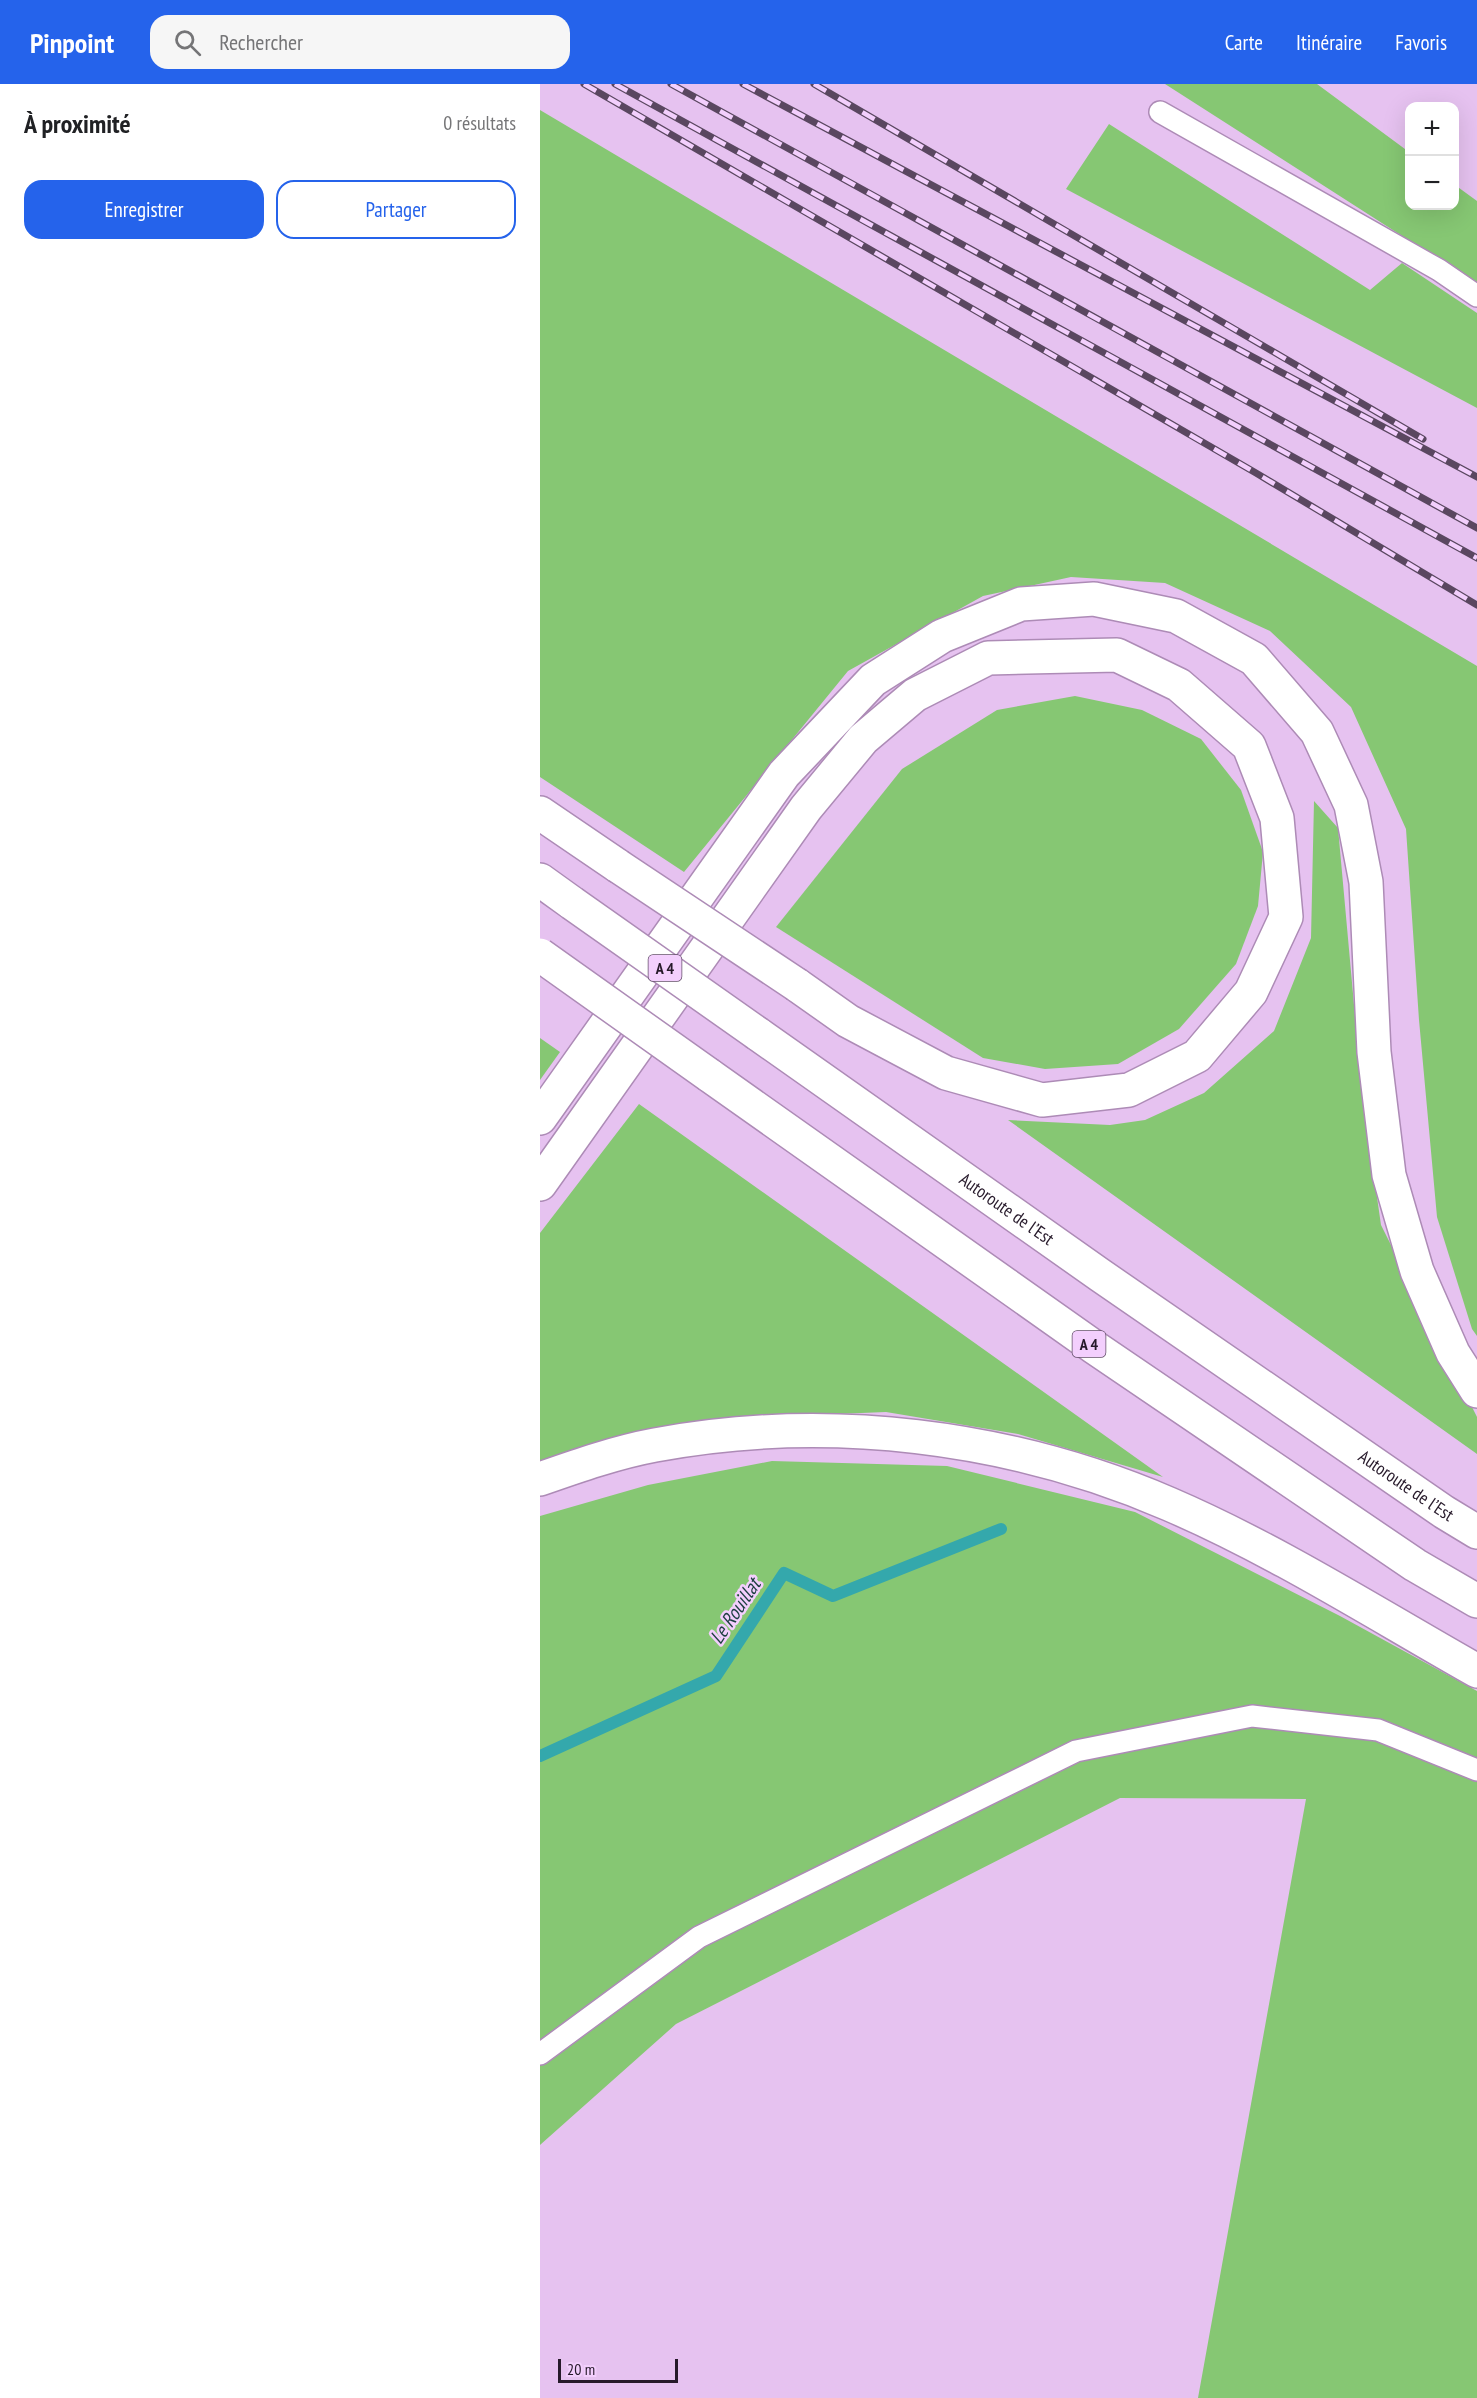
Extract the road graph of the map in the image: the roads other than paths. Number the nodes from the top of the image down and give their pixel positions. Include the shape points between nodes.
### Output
1 (1160, 112) dead end
2 (1477, 296) edge
3 (540, 813) edge
4 (540, 880) edge
5 (540, 955) edge
6 (540, 1118) edge
7 (540, 1184) edge
8 (1477, 1390) edge
9 (540, 1479) edge
10 (1477, 1532) edge
11 (1477, 1601) edge
12 (1477, 1671) edge
13 (1477, 1770) edge
14 (540, 2054) edge

1 - 2 lane via 1439,270
3 - 7 highway, bridge via 618,866 797,985 848,1022 946,1073 1042,1100 1129,1090 1197,1056 1251,992 1286,917 1277,818 1249,746 1179,685 1117,655 988,658 915,695 863,739 806,808
4 - 10 highway, Autoroute de l’Est / A 4, bridge via 1110,1282
5 - 11 highway, A 4, bridge via 1094,1347 1415,1565
6 - 8 highway via 784,774 873,680 942,636 1022,604 1094,599 1176,616 1254,659 1317,732 1351,805 1366,882 1374,1052 1389,1175 1417,1271 1453,1353
9 - 12 highway via 653,1445 752,1431 856,1431 987,1446 1088,1473 1169,1504 1242,1538
13 - 14 lane via 1378,1730 1252,1716 1077,1751 699,1937

